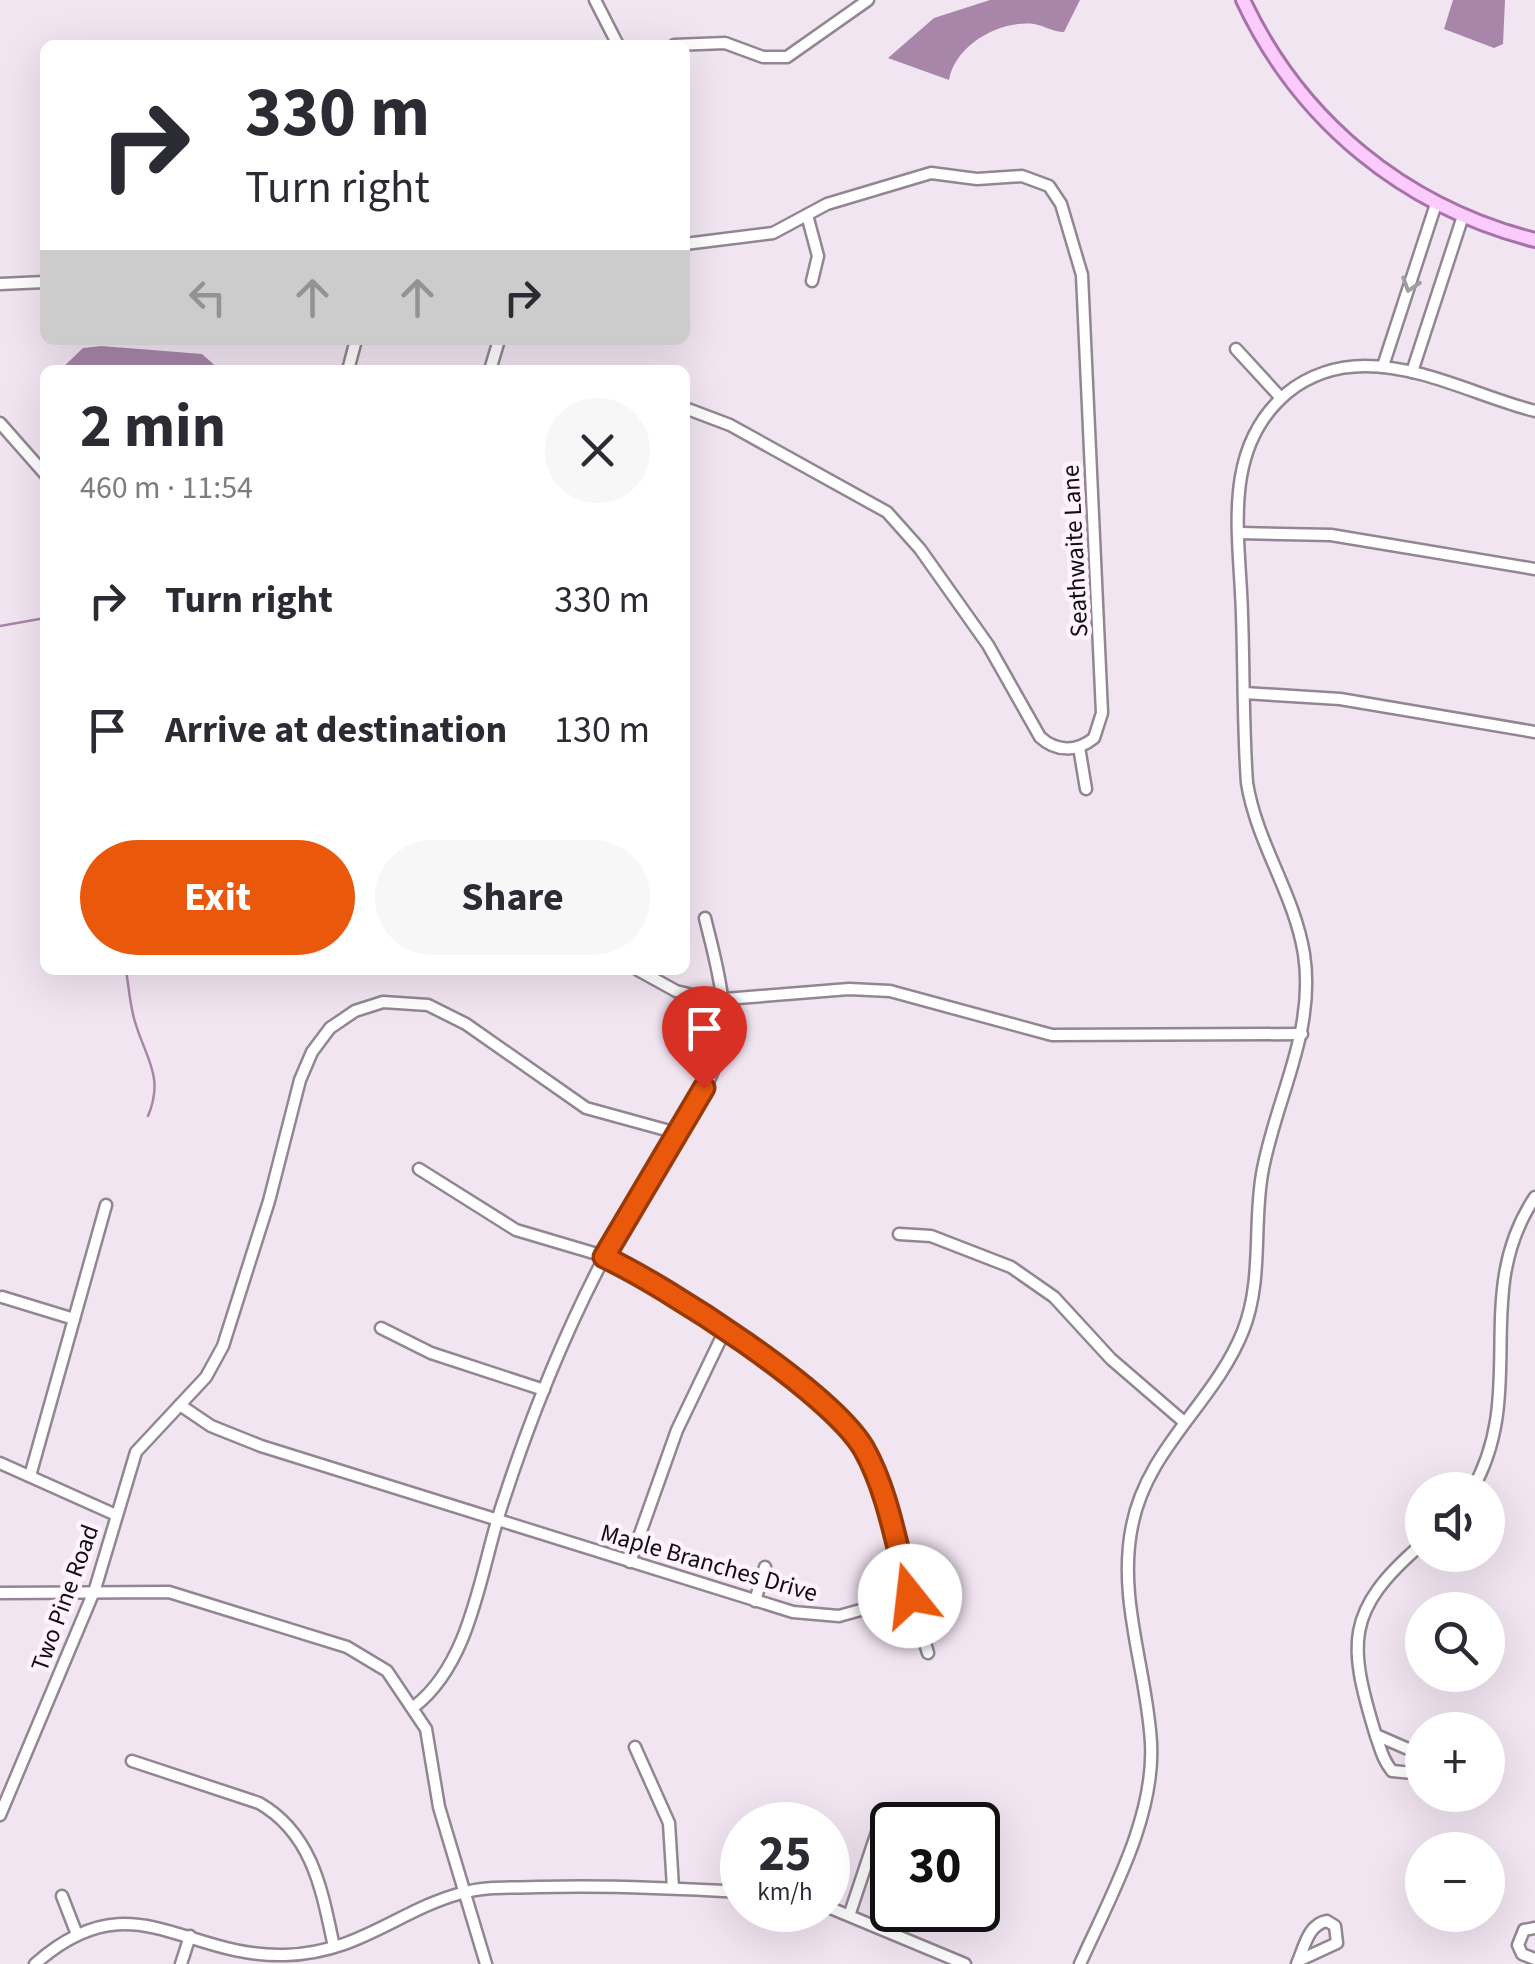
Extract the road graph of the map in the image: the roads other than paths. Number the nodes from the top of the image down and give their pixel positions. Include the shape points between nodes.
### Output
1 (595, 0) edge
2 (868, 0) edge
3 (1243, 0) edge
4 (615, 40) edge
5 (690, 44) edge
6 (1436, 204) junction
7 (807, 215) junction
8 (1463, 216) junction
9 (1535, 240) edge
10 (690, 243) edge
11 (812, 281) dead end
12 (40, 282) edge
13 (0, 284) edge
14 (1236, 349) dead end
15 (1383, 366) junction
16 (1412, 372) junction
17 (1281, 398) junction
18 (690, 410) edge
19 (1535, 411) edge
20 (0, 423) edge
21 (40, 468) edge
22 (1239, 533) junction
23 (1535, 570) edge
24 (1244, 693) junction
25 (1535, 732) edge
26 (1079, 747) junction
27 (1086, 790) dead end
28 (705, 918) dead end
29 (647, 975) edge
30 (723, 1001) junction
31 (1302, 1034) junction
32 (677, 1132) junction
33 (418, 1169) dead end
34 (1535, 1197) edge
35 (106, 1205) dead end
36 (899, 1234) dead end
37 (604, 1257) junction
38 (2, 1297) edge
39 (74, 1319) junction
40 (381, 1328) dead end
41 (725, 1330) junction
42 (544, 1390) junction
43 (180, 1405) junction
44 (1184, 1422) junction
45 (0, 1463) edge
46 (1481, 1472) edge
47 (30, 1476) junction
48 (116, 1516) junction
49 (497, 1520) junction
50 (1405, 1561) edge
51 (630, 1562) junction
52 (765, 1567) dead end
53 (95, 1590) junction
54 (0, 1594) edge
55 (910, 1596) junction
56 (755, 1601) junction
57 (928, 1653) dead end
58 (414, 1706) junction
59 (1376, 1735) junction
60 (636, 1747) dead end
61 (132, 1761) dead end
62 (0, 1815) edge
63 (870, 1853) edge
64 (673, 1888) junction
65 (720, 1891) edge
66 (465, 1892) junction
67 (62, 1896) dead end
68 (850, 1913) joint
69 (1535, 1928) edge
70 (76, 1932) junction
71 (190, 1936) junction
72 (334, 1948) junction
73 (1535, 1959) edge
74 (35, 1964) edge
75 (182, 1964) edge
76 (486, 1964) edge
77 (965, 1964) edge
78 (1080, 1964) edge

1 - 4 street
2 - 5 street via 787,57 763,57 725,43
3 - 6 main road via 1271,52 1318,113 1366,160
6 - 8 main road
6 -> 15 street
7 - 10 street, Seathwaite Lane via 759,236
7 - 11 street via 818,256
7 - 26 street, Seathwaite Lane via 932,173 1032,177 1050,186 1061,204 1082,275 1102,713 1094,738
8 - 9 main road
8 - 16 street
12 - 13 street
14 - 17 street
15 - 16 street
15 - 17 street via 1334,370
16 - 19 street
17 - 22 street via 1245,451
18 - 26 street via 730,425 886,512 988,645 1040,736 1053,746
20 - 21 street
22 - 23 street via 1312,533
22 - 24 street
24 - 25 street via 1326,697
24 - 31 street via 1253,817 1294,910 1305,960
26 - 27 street
28 - 30 street
29 - 30 street via 676,991
30 - 31 street via 871,990 908,994 1052,1035
30 - 32 street via 718,1058
31 - 44 street via 1264,1163 1255,1283 1244,1329
32 - 37 street
32 - 43 street, Two Pine Road via 586,1108 440,1009 396,1001 355,1012 330,1028 305,1066 229,1329 206,1376
33 - 37 street via 516,1230
34 - 46 street via 1504,1272 1501,1409
35 - 39 street
36 - 44 street via 931,1236 1012,1267 1054,1297 1111,1359
37 - 41 street
37 - 42 street
38 - 39 street
39 - 47 street
40 - 42 street via 431,1354
41 - 51 street via 677,1430
41 - 55 street via 825,1406 860,1442
42 - 49 street
43 - 48 street, Two Pine Road via 136,1452
43 - 49 street, Maple Branches Drive via 242,1440
44 - 78 street via 1147,1478 1128,1546 1128,1593 1151,1745 1148,1778 1130,1846
45 - 47 street
47 - 48 street
48 - 53 street, Two Pine Road
49 - 51 street, Maple Branches Drive
49 - 58 street via 454,1656
50 - 59 street via 1381,1585 1358,1633 1360,1684
51 - 56 street, Maple Branches Drive
52 - 56 street
53 - 54 street
53 - 58 street via 169,1592 347,1647 387,1671
53 - 62 street, Two Pine Road
55 - 56 street, Maple Branches Drive via 824,1616
55 - 57 street
58 - 66 street via 426,1728 439,1807
59 - 59 street via 1392,1771 1413,1774 1414,1752
60 - 64 street via 669,1823
61 - 72 street via 277,1814 308,1851
63 - 68 street
64 - 65 street
64 - 66 street
66 - 72 street
66 - 76 street
67 - 70 street
68 - 77 street
69 - 73 street via 1524,1930 1518,1945
70 - 71 street via 112,1924
70 - 74 street
71 - 72 street via 286,1956
71 - 75 street

